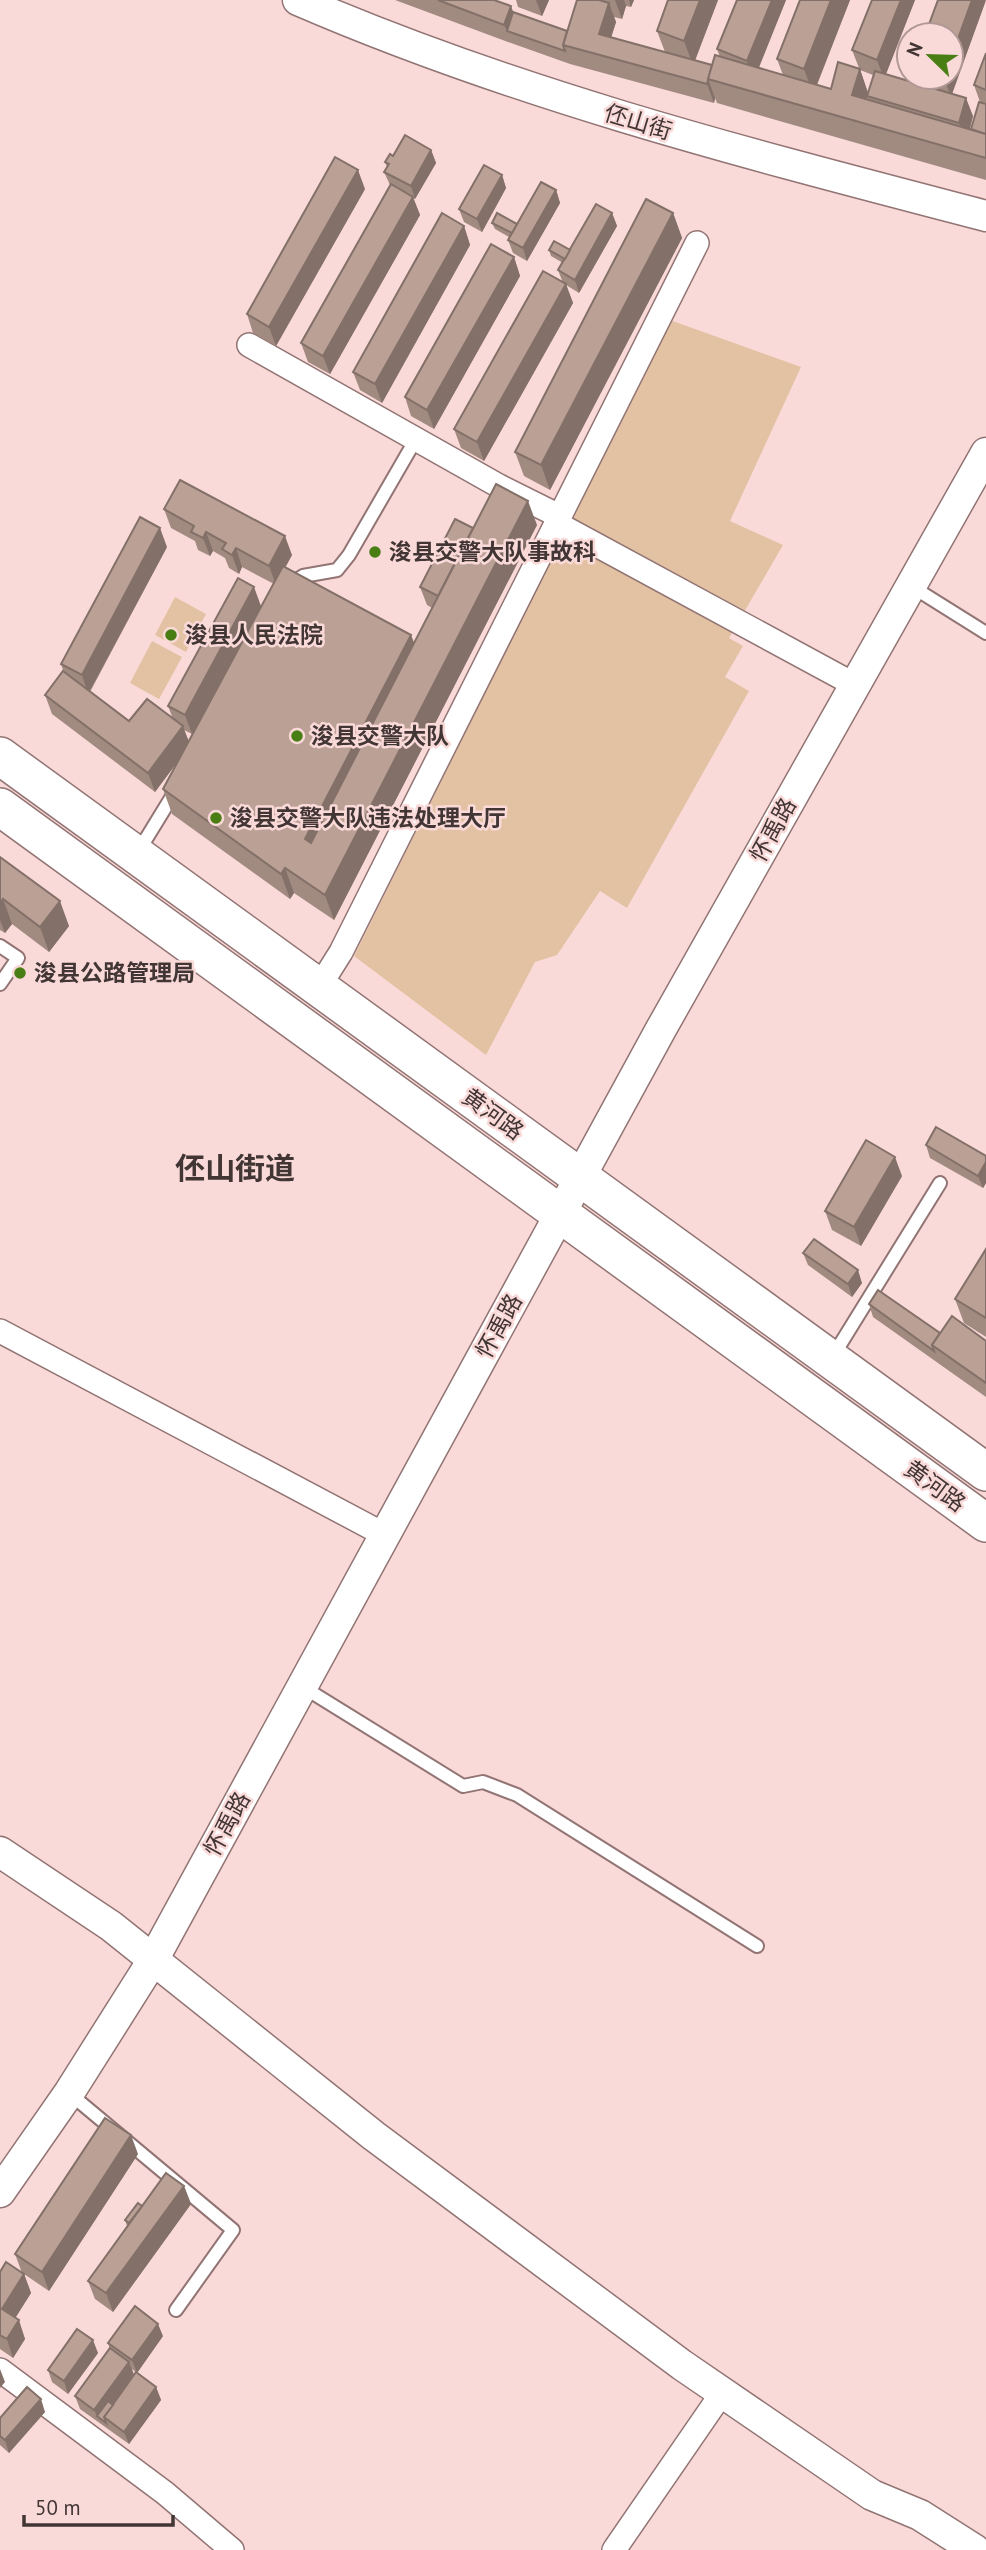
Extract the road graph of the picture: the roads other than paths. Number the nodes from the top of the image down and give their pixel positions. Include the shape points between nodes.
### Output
1 (298, 0) edge
2 (986, 216) edge
3 (696, 243) dead end
4 (248, 345) dead end
5 (416, 439) junction
6 (986, 453) edge
7 (558, 520) junction
8 (910, 586) junction
9 (280, 598) edge
10 (986, 633) edge
11 (855, 685) junction
12 (0, 756) edge
13 (183, 778) edge
14 (0, 807) edge
15 (136, 855) junction
16 (0, 946) edge
17 (0, 984) edge
18 (318, 987) junction
19 (580, 1177) junction
20 (940, 1183) dead end
21 (560, 1214) junction
22 (0, 1331) edge
23 (831, 1359) junction
24 (986, 1472) edge
25 (986, 1523) edge
26 (385, 1535) junction
27 (303, 1687) junction
28 (0, 1852) edge
29 (757, 1946) dead end
30 (153, 1960) junction
31 (69, 2093) junction
32 (0, 2192) edge
33 (176, 2310) dead end
34 (0, 2370) edge
35 (722, 2393) junction
36 (232, 2550) edge
37 (614, 2550) edge
38 (975, 2550) edge

1 - 2 street, 伾山街 via 438,56 586,106 725,148
3 - 7 street
4 - 5 street
5 - 7 street
5 - 9 lane via 337,570 303,576 287,586
6 - 8 street, 怀禹路
7 - 11 street
7 - 18 street via 341,952
8 - 10 lane
8 - 11 street, 怀禹路
11 - 19 street, 怀禹路
12 - 15 main road, 黄河路
13 - 15 lane
14 - 21 main road, 黄河路
15 - 18 main road, 黄河路
16 - 17 lane via 18,958
18 - 19 main road, 黄河路
19 - 21 street, 怀禹路
19 - 23 main road, 黄河路
20 - 23 lane
21 - 25 main road, 黄河路
21 - 26 street, 怀禹路
22 - 26 street
23 - 24 main road, 黄河路
26 - 27 street, 怀禹路
27 - 29 lane via 463,1786 482,1782 517,1795
27 - 30 street, 怀禹路
28 - 30 street via 111,1926
30 - 31 street, 怀禹路
30 - 35 street via 374,2136
31 - 32 street, 怀禹路
31 - 33 lane via 233,2230
34 - 36 street via 165,2493
35 - 37 street
35 - 38 street via 872,2495 920,2515

